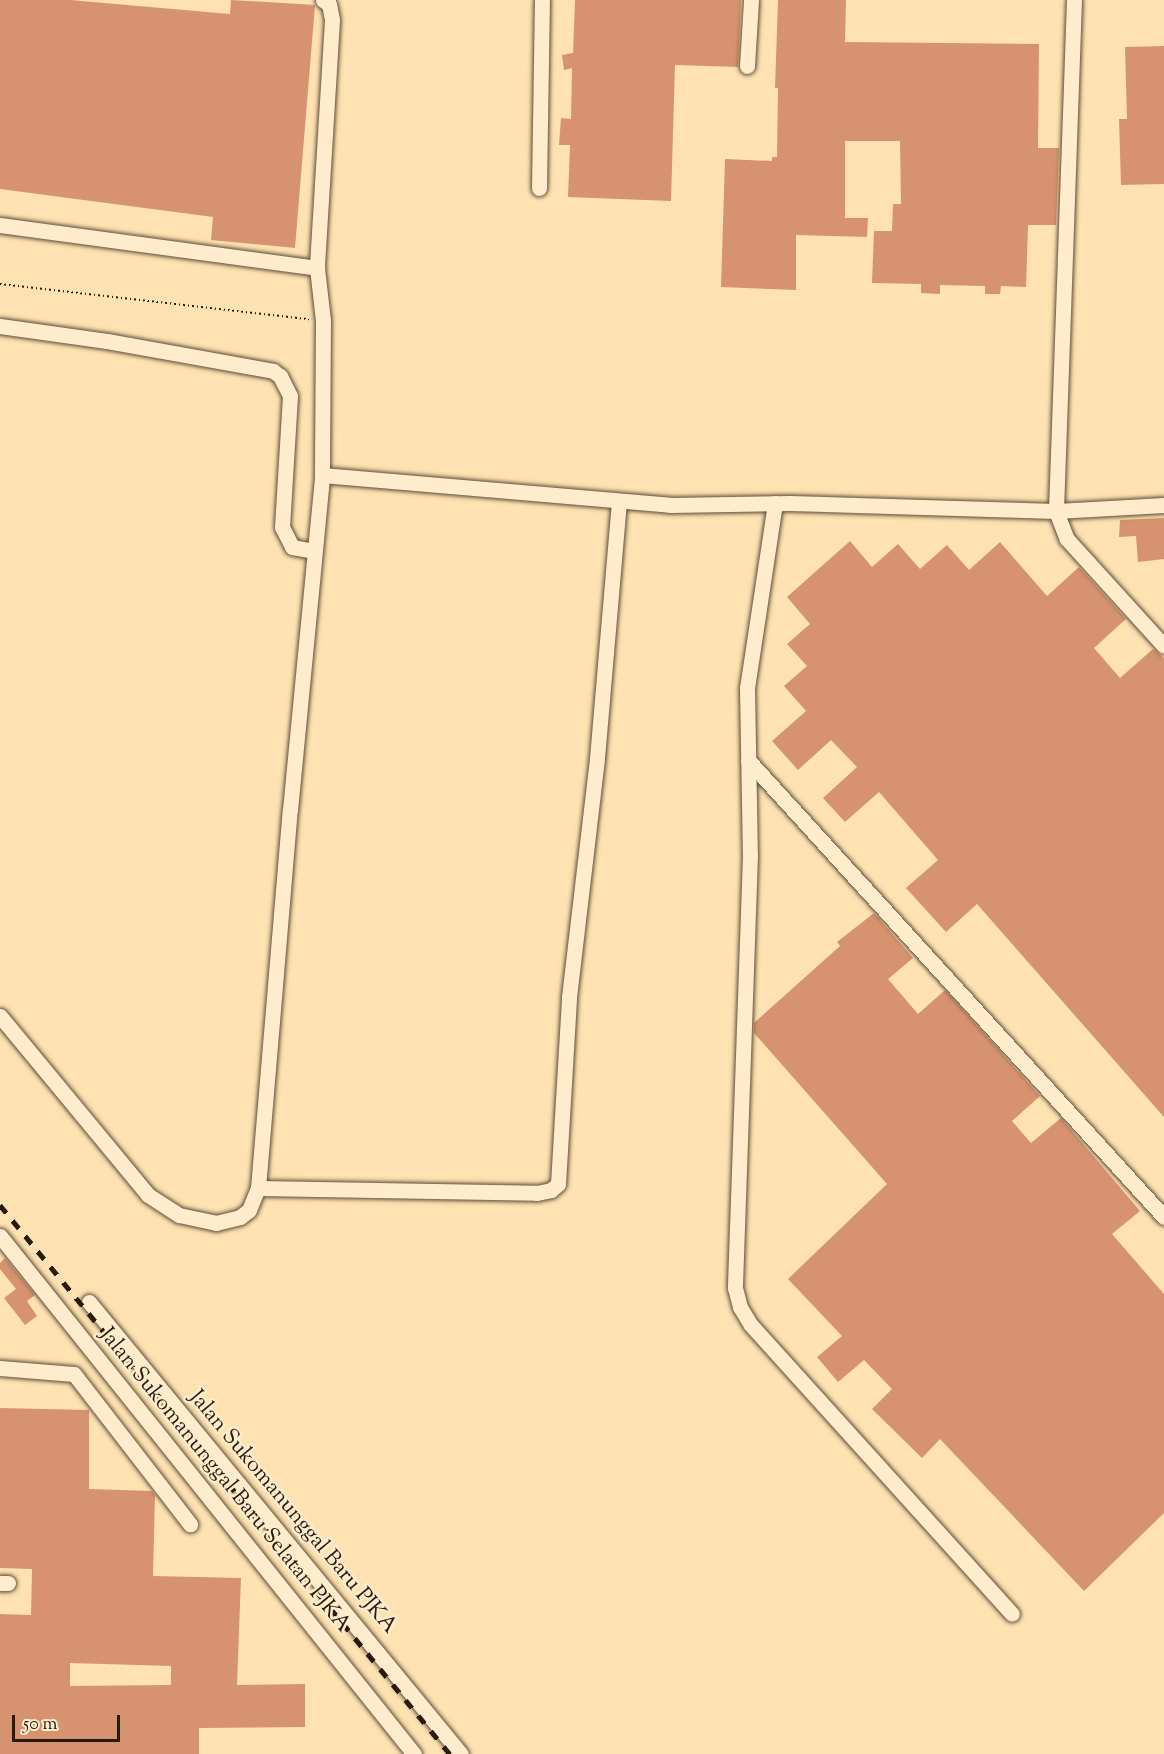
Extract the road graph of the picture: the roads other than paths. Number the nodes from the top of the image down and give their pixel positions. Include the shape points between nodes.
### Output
1 (323, 0) edge
2 (542, 0) edge
3 (751, 0) edge
4 (1074, 0) edge
5 (747, 66) dead end
6 (539, 188) dead end
7 (0, 225) edge
8 (317, 268) junction
9 (0, 327) edge
10 (322, 475) junction
11 (619, 502) junction
12 (775, 503) junction
13 (1164, 505) edge
14 (1056, 511) junction
15 (314, 551) junction
16 (1164, 646) edge
17 (748, 760) junction
18 (0, 1016) edge
19 (258, 1188) junction
20 (1164, 1217) edge
21 (0, 1236) edge
22 (89, 1302) dead end
23 (0, 1368) edge
24 (190, 1524) dead end
25 (1012, 1614) dead end
26 (414, 1754) edge
27 (461, 1754) edge

1 - 8 street via 329,4 332,21
2 - 6 street
3 - 5 street
4 - 14 street
7 - 8 street
8 - 10 street via 323,321
9 - 15 street via 107,340 273,371 290,396 282,527 291,547
10 - 11 street
10 - 15 street
11 - 12 street
11 - 19 street via 597,758 569,998 558,1184 551,1190 537,1192
12 - 14 street
12 - 17 street via 747,688
13 - 14 street
14 - 16 street via 1067,539
15 - 19 street
17 - 20 street
17 - 25 street via 750,855 735,1288 740,1307 751,1325
18 - 19 street via 148,1195 179,1215 216,1223 249,1210
21 - 26 street, Jalan Sukomanunggal Baru Selatan PJKA
22 - 27 street, Jalan Sukomanunggal Baru PJKA
23 - 24 street via 74,1374

